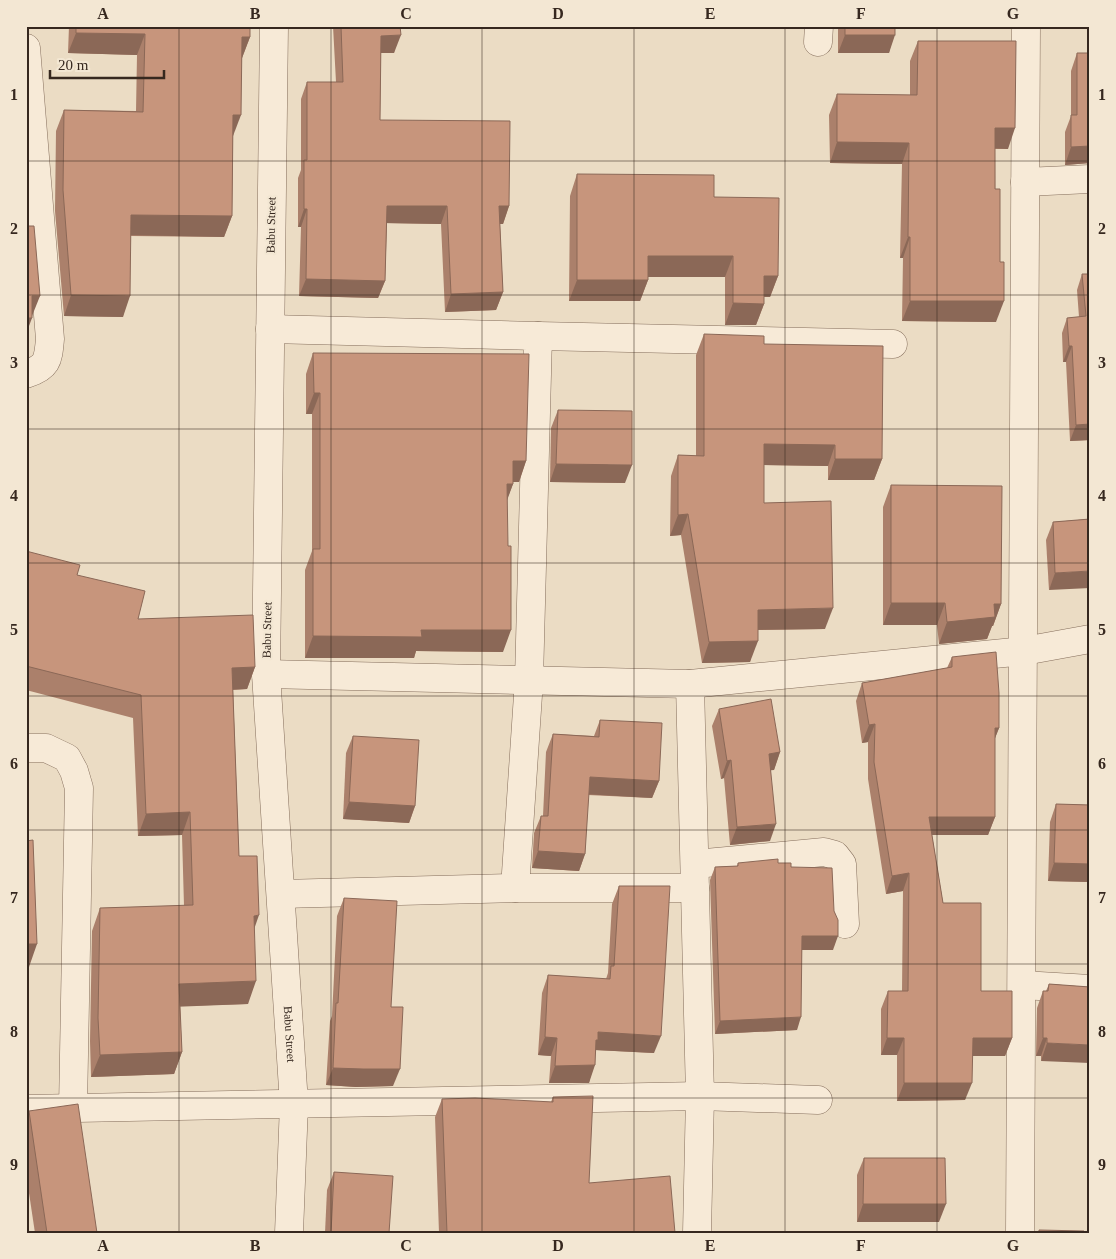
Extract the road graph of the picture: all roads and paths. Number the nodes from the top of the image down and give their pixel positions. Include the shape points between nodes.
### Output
1 (274, 26) edge
2 (1026, 26) edge
3 (26, 48) edge
4 (1090, 179) edge
5 (1025, 182) junction
6 (270, 329) junction
7 (538, 336) junction
8 (893, 344) dead end
9 (26, 374) edge
10 (1090, 640) edge
11 (1024, 651) junction
12 (266, 674) junction
13 (530, 680) junction
14 (690, 684) junction
15 (26, 748) edge
16 (695, 876) junction
17 (515, 888) junction
18 (281, 894) junction
19 (845, 924) dead end
20 (1022, 985) junction
21 (1090, 989) edge
22 (700, 1096) junction
23 (818, 1100) dead end
24 (294, 1104) junction
25 (73, 1108) junction
26 (26, 1109) edge
27 (289, 1233) edge
28 (697, 1233) edge
29 (1020, 1233) edge

1 - 6 street, Babu Street
2 - 5 street
3 - 9 street via 50,339 48,358 41,367
4 - 5 street
5 - 11 street
6 - 7 street
6 - 12 street, Babu Street
7 - 8 street
7 - 13 street
10 - 11 street
11 - 14 street
11 - 20 street
12 - 13 street
12 - 18 street, Babu Street
13 - 14 street
13 - 17 street
14 - 16 street
15 - 25 street via 46,748 67,758 79,788
16 - 17 street
16 - 19 street via 824,852 835,854 842,864
16 - 22 street
17 - 18 street
18 - 24 street, Babu Street
20 - 21 street
20 - 29 street
22 - 23 street
22 - 24 street
22 - 28 street
24 - 25 street
24 - 27 street, Babu Street
25 - 26 street

